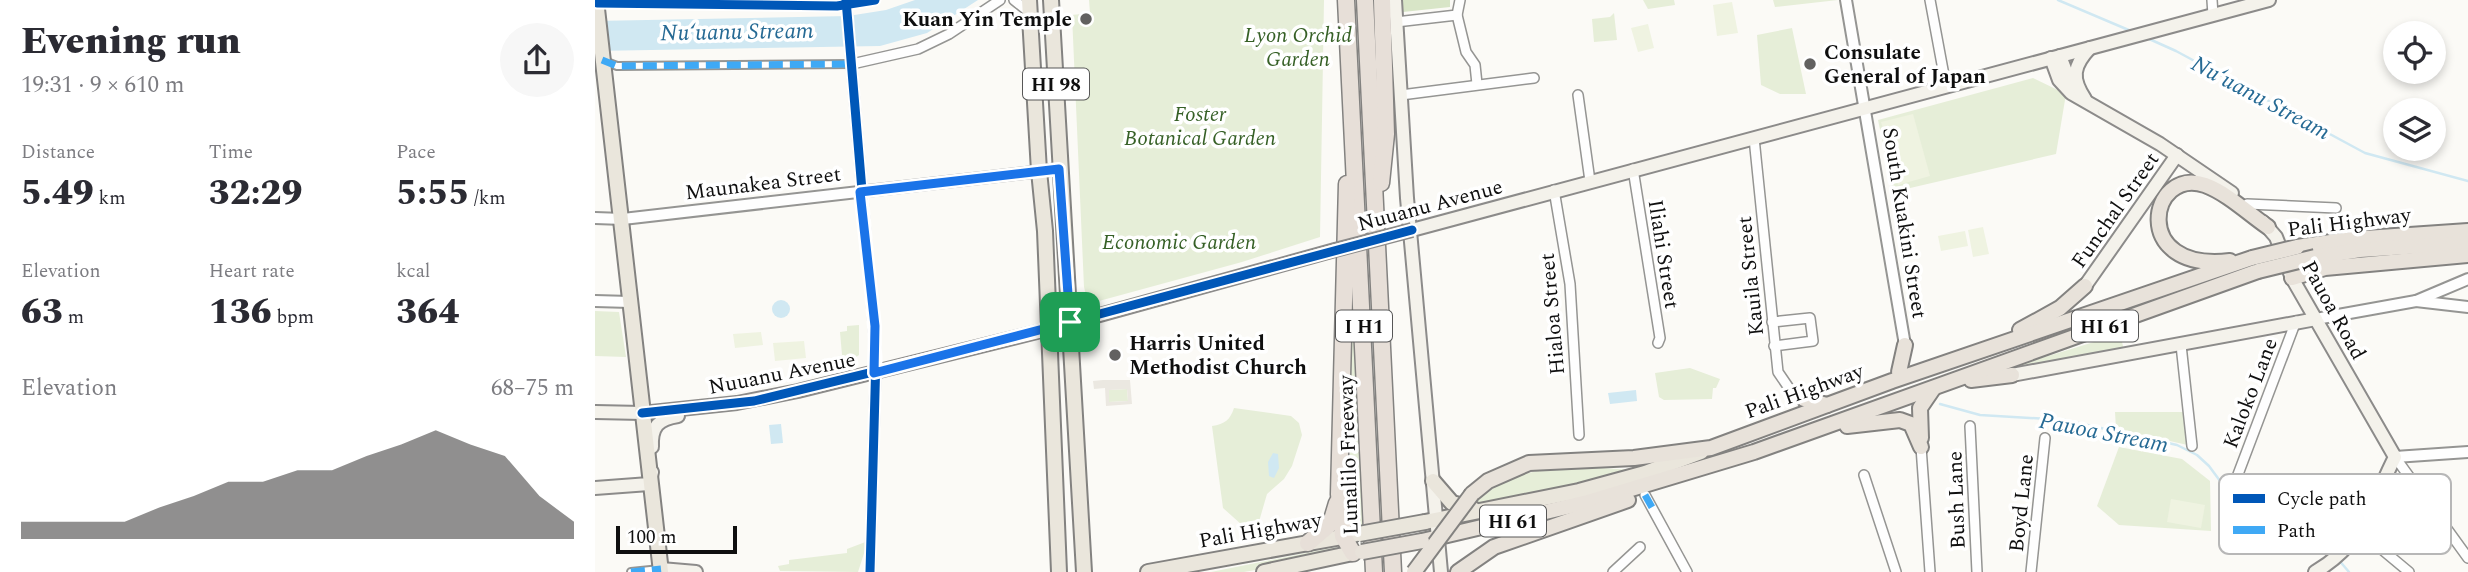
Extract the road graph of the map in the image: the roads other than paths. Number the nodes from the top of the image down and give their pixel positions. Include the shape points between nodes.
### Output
1 (875, 0) edge
2 (1000, 0) edge
3 (1014, 0) edge
4 (1051, 0) edge
5 (1346, 0) edge
6 (1366, 0) edge
7 (1383, 0) edge
8 (1395, 0) edge
9 (1460, 0) edge
10 (1846, 0) edge
11 (1930, 0) edge
12 (2211, 0) edge
13 (2269, 0) edge
14 (846, 2) edge
15 (767, 3) edge
16 (597, 6) edge
17 (1030, 7) edge
18 (1457, 15) junction
19 (2213, 15) junction
20 (1396, 22) junction
21 (2091, 47) junction
22 (600, 57) edge
23 (2055, 57) junction
24 (852, 64) junction
25 (1534, 78) dead end
26 (1477, 84) junction
27 (1946, 86) junction
28 (1401, 95) junction
29 (1578, 95) dead end
30 (2087, 102) junction
31 (1866, 108) junction
32 (1754, 138) junction
33 (1352, 140) junction
34 (2177, 155) junction
35 (1059, 169) junction
36 (1633, 169) junction
37 (1038, 172) junction
38 (1590, 181) junction
39 (1554, 190) junction
40 (860, 192) junction
41 (2247, 204) junction
42 (2336, 208) dead end
43 (595, 218) edge
44 (623, 219) junction
45 (1375, 220) junction
46 (2268, 227) junction
47 (1412, 230) junction
48 (2468, 231) edge
49 (2468, 243) edge
50 (2313, 251) junction
51 (2468, 255) edge
52 (2255, 265) junction
53 (2292, 278) junction
54 (2466, 279) edge
55 (2085, 286) joint
56 (2416, 300) junction
57 (595, 301) edge
58 (630, 302) junction
59 (2468, 306) edge
60 (2316, 320) junction
61 (2296, 321) junction
62 (1070, 322) junction
63 (1772, 322) junction
64 (1049, 329) junction
65 (1658, 343) dead end
66 (1905, 345) junction
67 (2181, 345) junction
68 (1774, 346) junction
69 (1925, 363) junction
70 (1899, 372) junction
71 (874, 373) junction
72 (2012, 375) joint
73 (1952, 381) junction
74 (1933, 388) junction
75 (1847, 397) junction
76 (1804, 399) joint
77 (1827, 405) junction
78 (695, 407) junction
79 (595, 412) edge
80 (642, 412) junction
81 (1384, 414) junction
82 (1970, 426) dead end
83 (1817, 430) junction
84 (1579, 435) dead end
85 (2045, 438) dead end
86 (2192, 446) dead end
87 (1921, 447) junction
88 (1711, 448) junction
89 (2468, 452) edge
90 (2395, 457) junction
91 (1733, 458) junction
92 (2238, 474) edge
93 (2387, 474) edge
94 (2407, 474) edge
95 (1864, 475) dead end
96 (1433, 481) junction
97 (649, 484) junction
98 (595, 488) edge
99 (1339, 494) junction
100 (1645, 495) junction
101 (1495, 508) junction
102 (1370, 513) junction
103 (1431, 521) junction
104 (2451, 534) edge
105 (1351, 535) junction
106 (1438, 537) junction
107 (1308, 543) junction
108 (1640, 547) dead end
109 (1358, 553) junction
110 (2341, 554) edge
111 (2387, 554) edge
112 (2468, 558) edge
113 (1315, 567) edge
114 (661, 571) edge
115 (631, 572) edge
116 (696, 572) edge
117 (870, 572) edge
118 (1059, 572) edge
119 (1084, 572) edge
120 (1148, 572) edge
121 (1264, 572) edge
122 (1363, 572) edge
123 (1374, 572) edge
124 (1393, 572) edge
125 (1402, 572) edge
126 (1414, 572) edge
127 (1441, 572) edge
128 (1458, 572) edge
129 (1613, 572) edge
130 (1687, 572) edge
131 (1896, 572) edge
132 (1930, 572) edge
133 (1976, 572) edge
134 (2031, 572) edge
135 (2315, 572) edge
136 (2409, 572) edge

1 - 14 street
2 - 24 street via 918,49
3 - 17 street
4 - 35 main road, HI 98
5 - 33 highway, Lunalilo Freeway / I H1
6 - 45 highway, Lunalilo Freeway / I H1
7 - 45 highway via 1386,134
8 - 20 main road
9 - 18 street
10 - 31 street, South Kuakini Street
11 - 27 street
12 - 19 street
13 - 19 main road, Nuuanu Avenue
14 - 15 street
14 - 24 street
15 - 16 street
16 - 22 main road
17 - 37 main road, HI 98
18 - 20 street
18 - 26 street
19 - 21 main road, Nuuanu Avenue
20 - 28 main road
21 - 23 main road, Nuuanu Avenue
21 - 30 main road via 2075,72
22 - 24 street via 617,66
22 - 44 main road
23 - 27 main road, Nuuanu Avenue
23 - 30 main road, Pauoa Road via 2063,85
24 - 40 street
25 - 26 street
26 - 28 street
27 - 31 main road, Nuuanu Avenue
28 - 47 main road
29 - 38 street
30 - 34 main road, Pauoa Road
31 - 32 main road, Nuuanu Avenue
31 - 66 street, South Kuakini Street
32 - 36 main road, Nuuanu Avenue
32 - 63 street, Kauila Street
33 - 99 highway via 1345,202
33 - 102 highway, Lunalilo Freeway / I H1
34 - 41 main road, Pauoa Road
34 - 55 main road, Funchal Street
35 - 37 street, Maunakea Street
35 - 62 main road, HI 98
36 - 38 main road, Nuuanu Avenue
36 - 65 street, Iliahi Street
37 - 40 street, Maunakea Street
37 - 64 main road, HI 98
38 - 39 main road, Nuuanu Avenue
39 - 47 main road, Nuuanu Avenue
39 - 84 street, Hialoa Street via 1570,284
40 - 44 street, Maunakea Street
40 - 71 street via 875,326
41 - 42 street
41 - 46 main road, Pauoa Road
43 - 44 street, Maunakea Street
44 - 58 main road
45 - 81 highway, Lunalilo Freeway / I H1
46 - 52 highway via 2206,185 2178,187 2157,215 2165,242 2179,255 2198,262
46 - 53 main road, Pauoa Road
47 - 62 main road, Nuuanu Avenue, bridge
47 - 96 main road
48 - 50 highway, Pali Highway / HI 61
49 - 50 highway, Pali Highway / HI 61
50 - 52 highway, Pali Highway / HI 61, bridge
51 - 53 highway via 2325,268
52 - 73 highway, Pali Highway / HI 61
52 - 75 highway, Pali Highway / HI 61
53 - 60 main road, Pauoa Road
54 - 56 street
54 - 59 street via 2458,295
55 - 69 highway via 2060,308 2024,329
56 - 59 street
56 - 60 street
57 - 58 street
58 - 80 main road
60 - 61 main road
60 - 90 main road, Pauoa Road
61 - 67 main road
61 - 92 street, Kaloko Lane
62 - 64 main road, Nuuanu Avenue
62 - 119 main road, HI 98
63 - 68 street, Kauila Street
63 - 68 street via 1809,318 1813,341
64 - 71 main road, Nuuanu Avenue
64 - 118 main road, HI 98
66 - 69 highway
66 - 70 highway
67 - 72 main road
67 - 86 street
68 - 76 street, Kauila Street via 1784,385
69 - 70 highway
70 - 75 highway via 1850,389
71 - 78 main road, Nuuanu Avenue via 754,401
71 - 117 street
72 - 73 highway
73 - 74 highway, Pali Highway / HI 61
74 - 83 highway, Pali Highway / HI 61
74 - 87 highway via 1920,408
75 - 77 highway, Pali Highway / HI 61
76 - 77 highway
77 - 88 highway, Pali Highway / HI 61
78 - 80 main road, Nuuanu Avenue
78 - 97 main road via 653,428
79 - 80 main road, Nuuanu Avenue
80 - 97 main road
81 - 124 highway, Lunalilo Freeway / I H1
81 - 125 highway
82 - 133 street, Bush Lane
83 - 87 highway via 1900,421 1911,424
83 - 91 highway, Pali Highway / HI 61
85 - 134 street, Boyd Lane
87 - 132 street
88 - 101 main road, Pali Highway / HI 61 via 1645,473
88 - 126 highway, bridge via 1634,458 1529,463 1487,481 1472,494
89 - 90 street
90 - 93 main road
90 - 94 street, Pauoa Road
91 - 100 highway
91 - 106 highway, Pali Highway / HI 61 via 1588,502
95 - 131 street
96 - 101 main road via 1455,504 1469,509
96 - 103 main road
97 - 98 main road
97 - 114 main road
99 - 105 highway
99 - 107 highway via 1331,523
100 - 128 highway via 1494,547
100 - 130 street
101 - 103 main road, Pali Highway / HI 61
102 - 122 highway
102 - 123 highway, Lunalilo Freeway / I H1
103 - 105 main road, Pali Highway / HI 61, bridge
103 - 106 main road
104 - 112 street, Pauoa Road
105 - 107 main road, Pali Highway / HI 61
105 - 109 highway
106 - 109 highway, Pali Highway / HI 61, bridge
106 - 127 main road
107 - 120 main road, Pali Highway / HI 61
108 - 129 street
109 - 113 main road, Pali Highway / HI 61
110 - 135 main road
111 - 136 street
113 - 121 main road, Pali Highway / HI 61
114 - 115 street
114 - 116 main road

